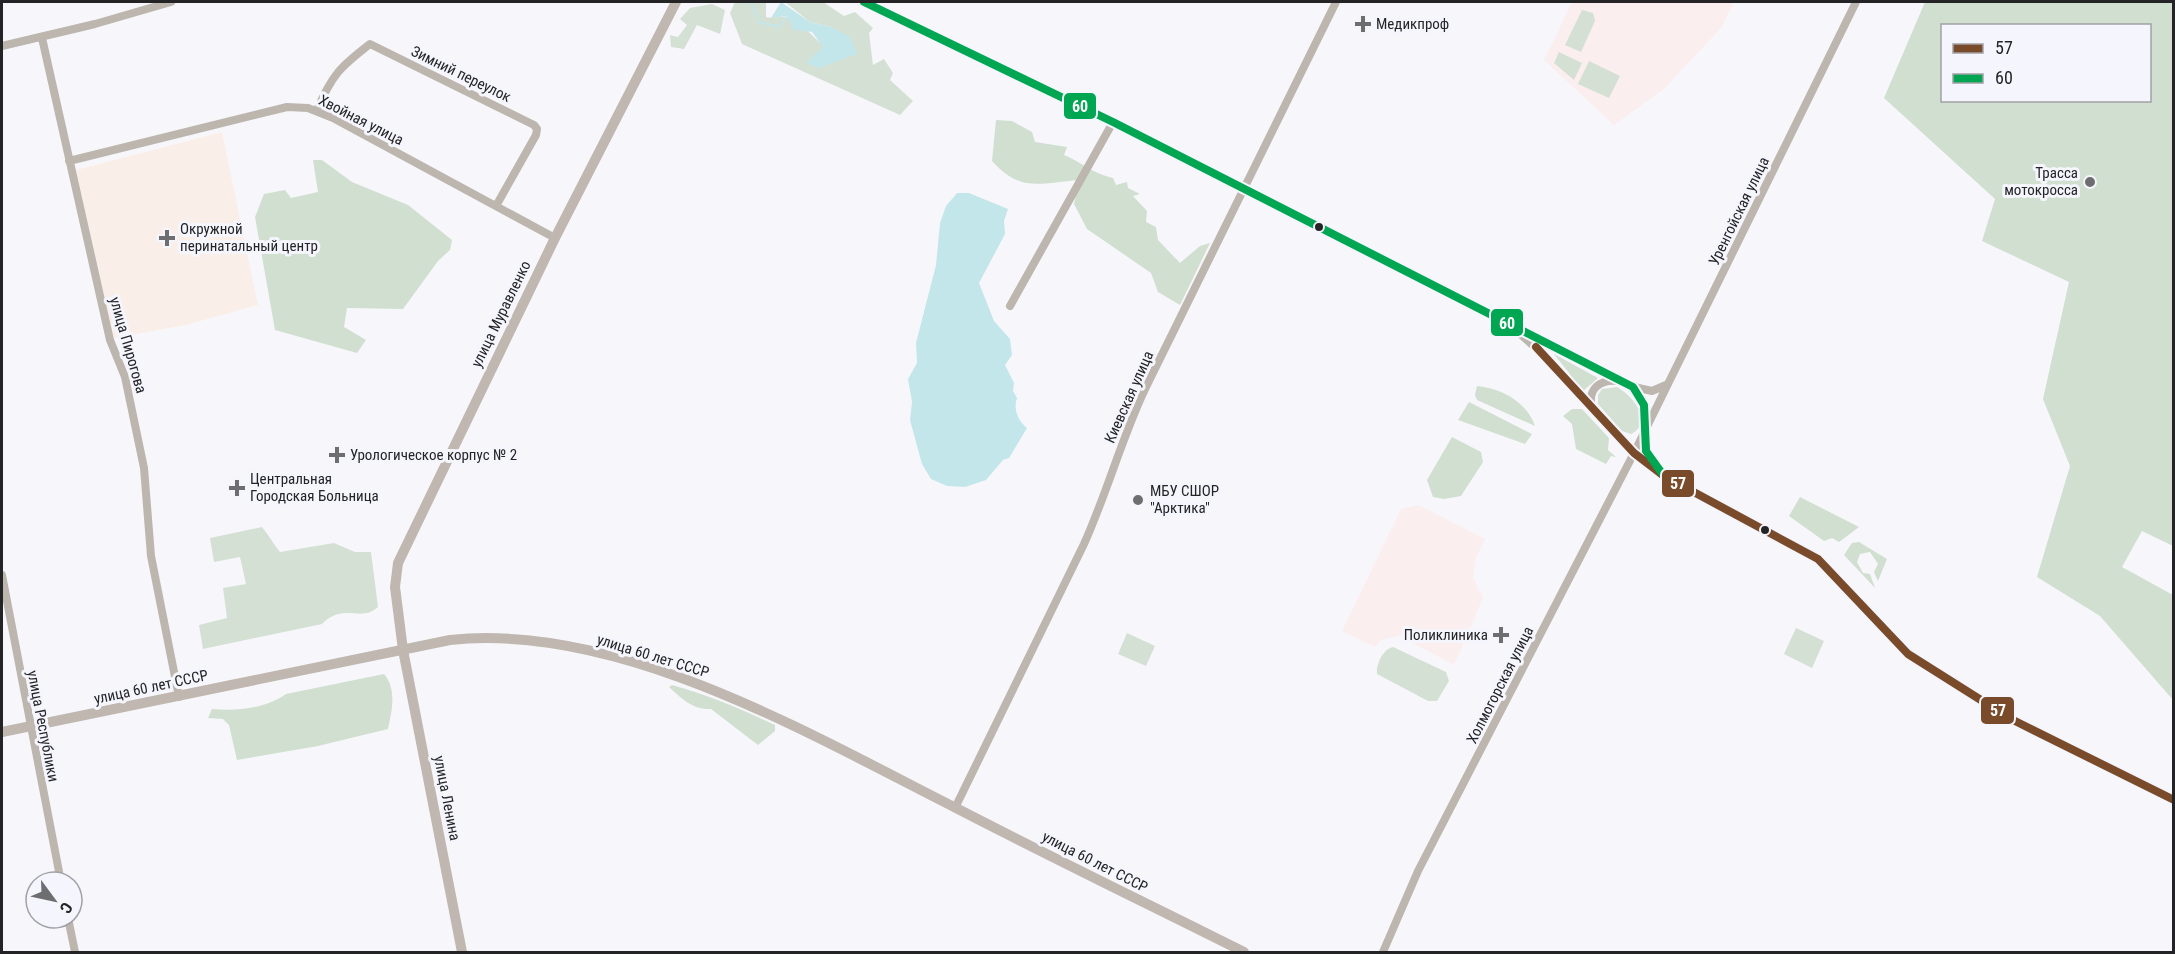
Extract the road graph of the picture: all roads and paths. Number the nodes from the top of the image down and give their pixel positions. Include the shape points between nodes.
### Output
1 (171, 2) edge
2 (675, 2) edge
3 (864, 2) edge
4 (1336, 2) edge
5 (1856, 2) edge
6 (42, 38) junction
7 (2, 46) edge
8 (317, 110) junction
9 (1113, 122) junction
10 (69, 161) junction
11 (1242, 190) junction
12 (496, 206) junction
13 (555, 238) junction
14 (1010, 306) dead end
15 (1509, 325) junction
16 (1672, 377) junction
17 (1630, 386) junction
18 (1592, 410) junction
19 (1613, 432) junction
20 (1644, 432) junction
21 (1634, 453) junction
22 (1664, 476) junction
23 (2, 575) edge
24 (403, 650) junction
25 (179, 697) junction
26 (29, 727) junction
27 (2, 732) edge
28 (2174, 800) edge
29 (955, 808) junction
30 (59, 870) edge
31 (70, 930) edge
32 (75, 952) edge
33 (462, 952) edge
34 (1244, 952) edge
35 (1383, 952) edge

1 - 6 street
2 - 13 main road, улица Муравленко
3 - 9 street
4 - 11 street, Киевская улица
5 - 16 street, Уренгойская улица
6 - 7 street
6 - 10 street, улица Пирогова
8 - 10 street, Хвойная улица via 299,106 269,111
8 - 12 street, Хвойная улица
8 - 12 street, Зимний переулок via 340,67 370,44 534,125 536,135
9 - 11 street
9 - 14 street
10 - 25 street, улица Пирогова via 110,340 125,377 146,484 151,556
11 - 15 street
11 - 29 street, Киевская улица via 1131,420 1084,544
12 - 13 street, Хвойная улица
13 - 24 main road, улица Муравленко via 401,552 395,587
15 - 17 street
15 - 18 street via 1545,356
16 - 17 street via 1658,390
16 - 20 street, Уренгойская улица
17 - 18 street via 1613,381 1597,385 1590,397
17 - 20 street via 1644,405
18 - 19 street
19 - 20 street via 1630,441
19 - 21 street
20 - 21 street, Холмогорская улица
20 - 22 street via 1648,458
21 - 22 street
21 - 35 street, Холмогорская улица via 1415,877
22 - 28 street via 1818,559 1908,654 1953,684 2010,719
23 - 26 street, улица Республики
24 - 25 main road, улица 60 лет СССР
24 - 29 main road, улица 60 лет СССР via 472,638 504,639 564,646 645,666 770,715
24 - 33 main road, улица Ленина
25 - 26 main road, улица 60 лет СССР
26 - 27 main road, улица 60 лет СССР
26 - 30 street, улица Республики
29 - 34 main road, улица 60 лет СССР
31 - 32 street

